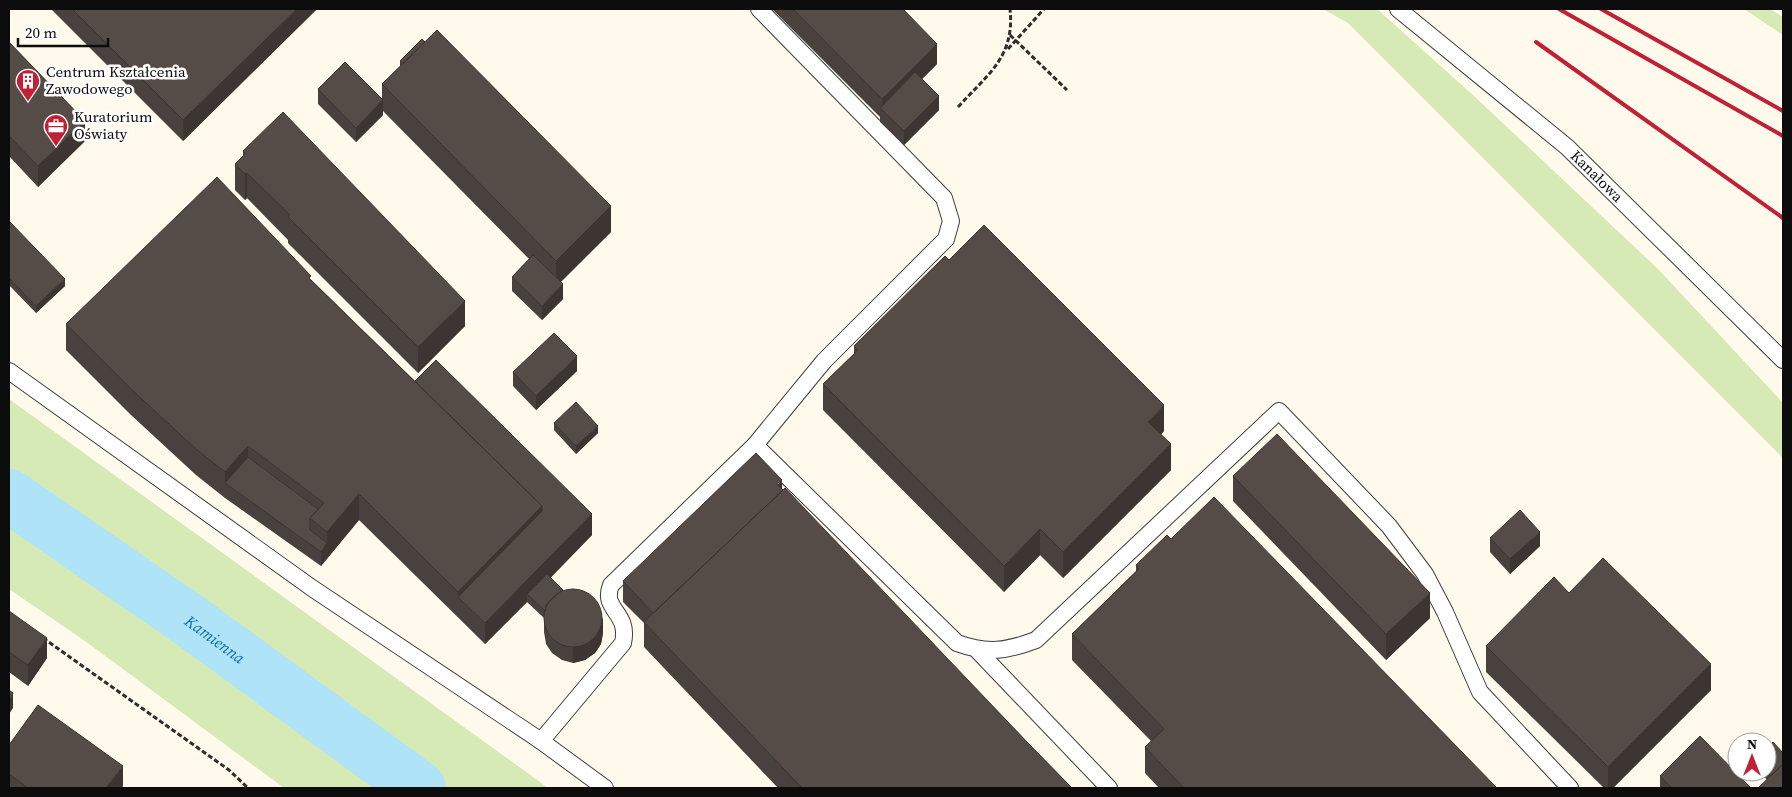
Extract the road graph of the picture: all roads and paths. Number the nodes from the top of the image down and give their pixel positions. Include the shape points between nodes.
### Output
1 (759, 9) edge
2 (1010, 9) edge
3 (1044, 9) edge
4 (1398, 9) edge
5 (1010, 35) junction
6 (1014, 41) junction
7 (1007, 49) junction
8 (1067, 90) dead end
9 (958, 107) dead end
10 (1783, 360) edge
11 (9, 371) edge
12 (755, 444) junction
13 (39, 636) edge
14 (977, 650) junction
15 (541, 741) junction
16 (248, 788) edge
17 (605, 788) edge
18 (1108, 788) edge
19 (1570, 788) edge

1 - 12 lane via 944,198 951,221 946,239 824,361
2 - 5 path
3 - 6 path
4 - 10 lane, Kanałowa via 1567,147
5 - 6 path
5 - 7 path
6 - 7 path
6 - 8 path
7 - 9 path
11 - 15 lane via 312,588
12 - 14 lane via 957,643
12 - 15 lane via 611,585 609,602 622,619 623,643
13 - 16 path via 229,770
14 - 18 lane
14 - 19 lane via 1000,650 1036,640 1279,411 1389,526 1425,574 1480,692
15 - 17 lane

